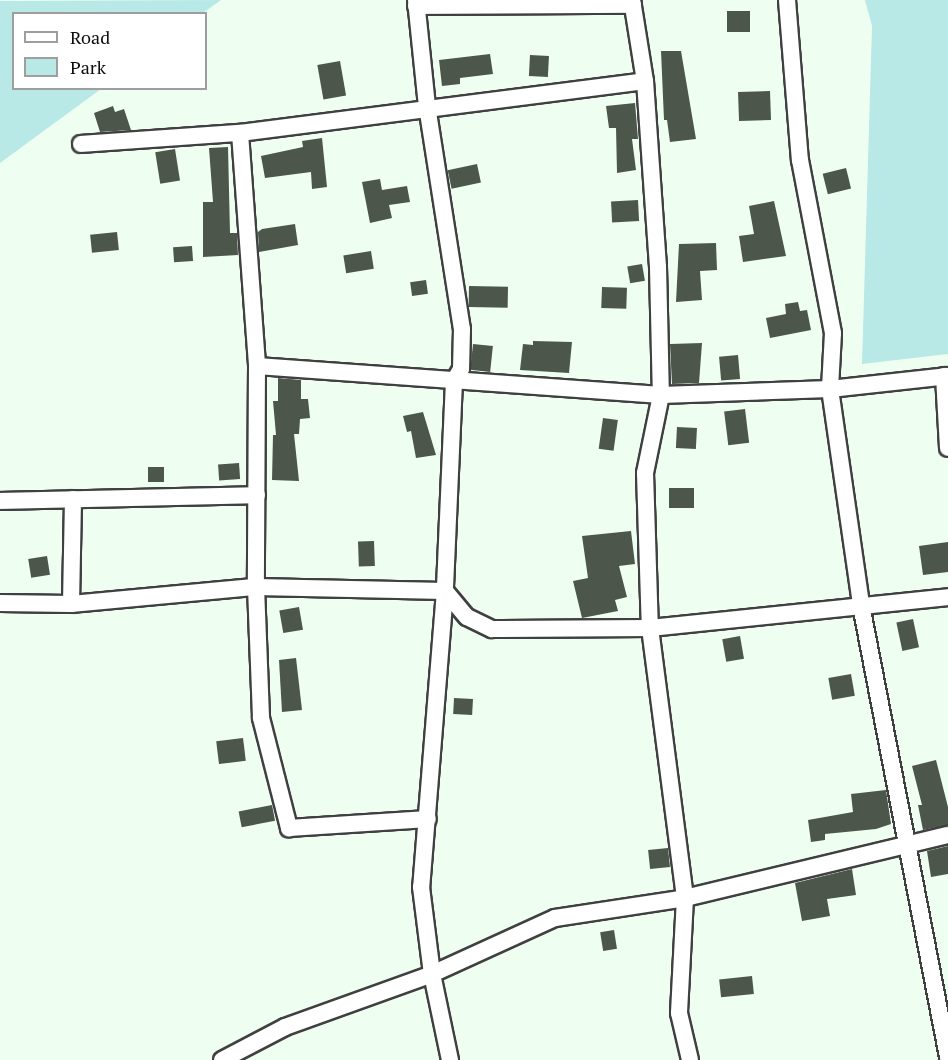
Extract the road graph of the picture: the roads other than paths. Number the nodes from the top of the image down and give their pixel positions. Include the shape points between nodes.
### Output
1 (787, 0) edge
2 (632, 2) edge
3 (416, 3) edge
4 (645, 81) junction
5 (427, 106) junction
6 (240, 133) junction
7 (81, 144) dead end
8 (257, 366) junction
9 (946, 376) edge
10 (454, 381) junction
11 (830, 389) junction
12 (661, 395) junction
13 (948, 448) edge
14 (257, 495) junction
15 (73, 500) junction
16 (0, 501) edge
17 (256, 587) junction
18 (445, 591) junction
19 (948, 597) edge
20 (0, 603) edge
21 (71, 604) junction
22 (861, 605) junction
23 (650, 628) junction
24 (428, 819) junction
25 (948, 835) edge
26 (905, 843) junction
27 (685, 898) junction
28 (432, 974) junction
29 (948, 1057) edge
30 (222, 1060) edge
31 (450, 1060) edge
32 (690, 1060) edge

1 - 11 street via 800,160 833,333
2 - 3 street
2 - 4 street
3 - 5 street
4 - 5 street
4 - 12 street via 658,267
5 - 6 street
5 - 10 street via 462,329 461,369
6 - 7 street
6 - 8 street
8 - 10 street
8 - 14 street
9 - 11 street
9 - 13 street
10 - 12 street
10 - 18 street
11 - 12 street
11 - 22 street
12 - 23 street via 645,473
14 - 15 street
14 - 17 street
15 - 16 street
15 - 21 street
17 - 18 street
17 - 21 street
17 - 24 street via 261,718 289,828
18 - 23 street via 467,617 492,629
18 - 24 street
19 - 22 street
20 - 21 street
22 - 23 street
22 - 26 street
23 - 27 street
24 - 28 street via 420,887
25 - 26 street
26 - 27 street
26 - 29 street
27 - 28 street via 555,918
27 - 32 street via 679,1013
28 - 30 street via 285,1027
28 - 31 street

